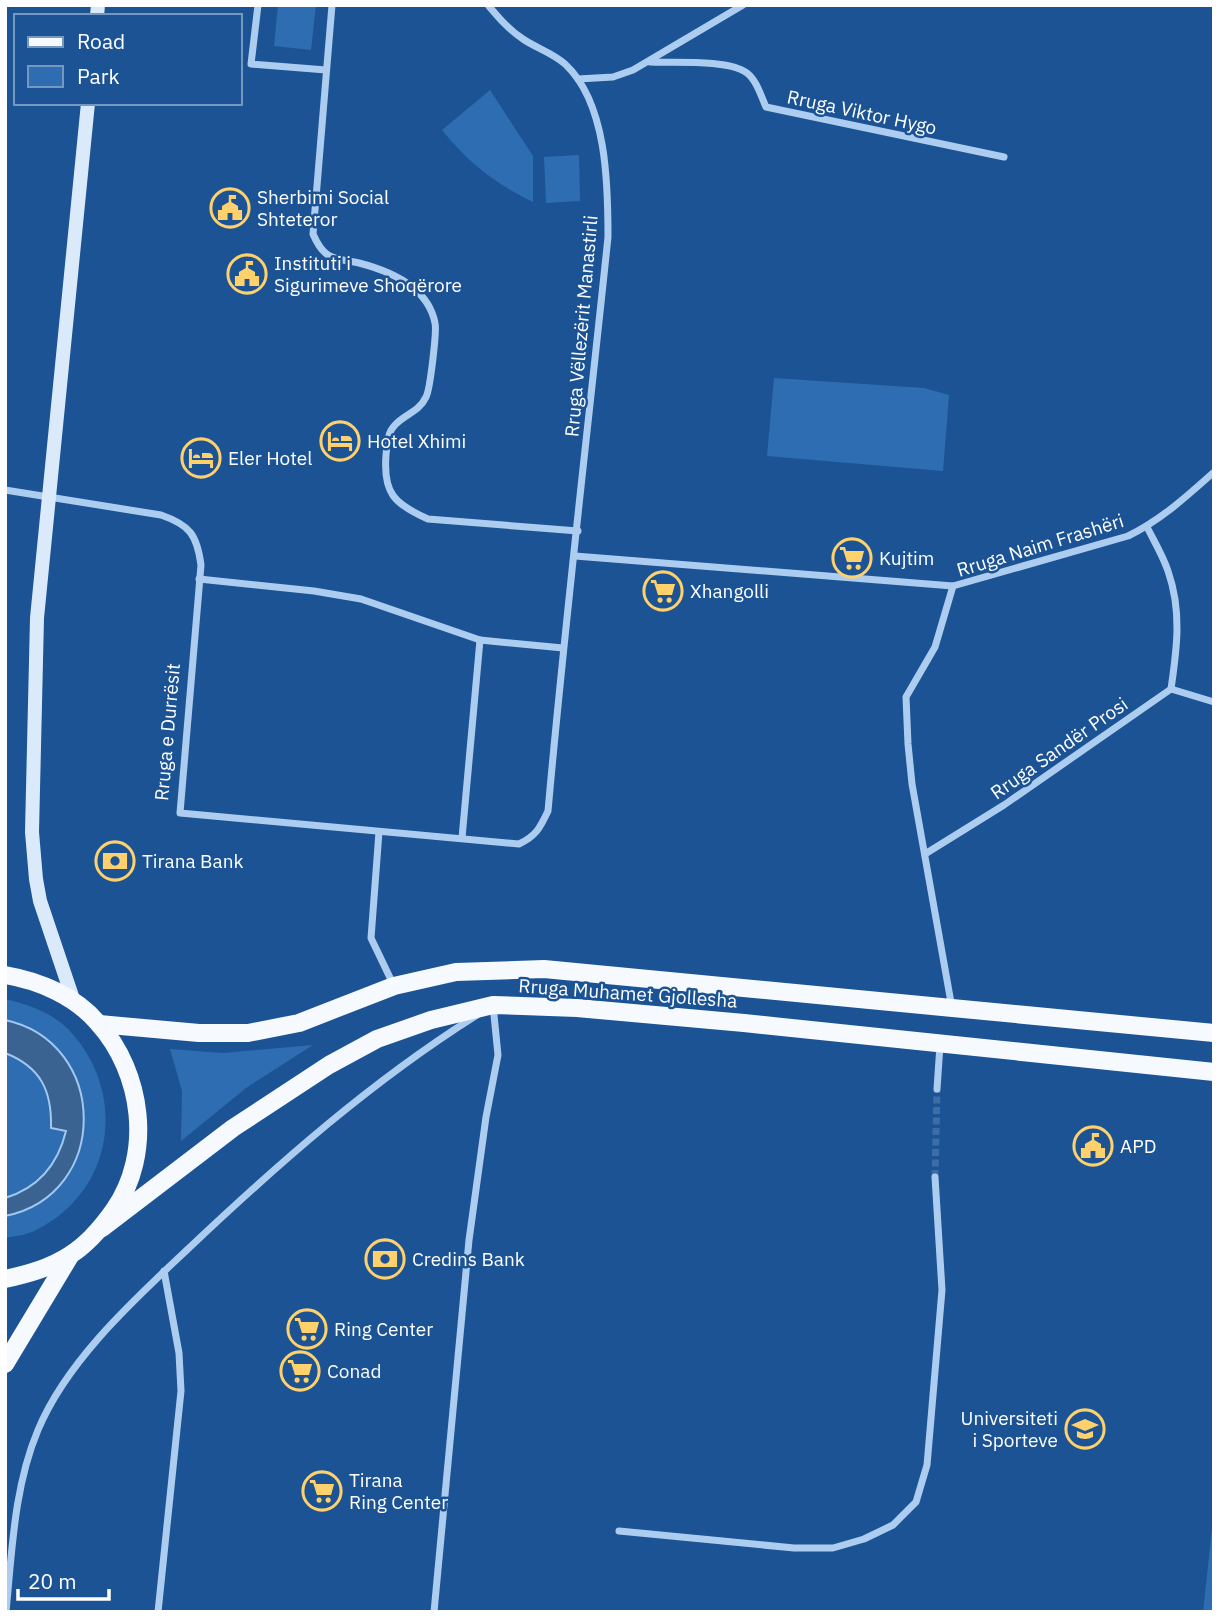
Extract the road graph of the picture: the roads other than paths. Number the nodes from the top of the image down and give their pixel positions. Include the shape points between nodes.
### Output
1 (258, 5) edge
2 (332, 5) edge
3 (488, 5) edge
4 (743, 5) edge
5 (650, 62) junction
6 (326, 70) junction
7 (578, 79) junction
8 (88, 105) edge
9 (1004, 158) dead end
10 (1214, 472) edge
11 (5, 490) edge
12 (49, 497) junction
13 (1147, 527) junction
14 (578, 531) junction
15 (575, 556) junction
16 (199, 579) junction
17 (953, 586) junction
18 (480, 639) junction
19 (563, 648) junction
20 (1171, 689) junction
21 (1214, 702) edge
22 (379, 832) junction
23 (462, 838) junction
24 (925, 854) junction
25 (5, 975) edge
26 (394, 986) junction
27 (74, 1002) junction
28 (493, 1004) junction
29 (952, 1008) junction
30 (99, 1024) junction
31 (1214, 1033) edge
32 (940, 1044) junction
33 (1214, 1072) edge
34 (937, 1089) tunnel mouth
35 (935, 1177) tunnel mouth
36 (102, 1228) junction
37 (71, 1255) junction
38 (164, 1271) junction
39 (5, 1279) edge
40 (5, 1364) edge
41 (619, 1531) dead end
42 (6, 1612) edge
43 (158, 1612) edge
44 (434, 1612) edge

1 - 6 street via 251,64
2 - 6 street
3 - 7 street, Rruga Vëllezërit Manastirli via 504,24 564,62
4 - 5 street, Rruga Viktor Hygo
5 - 7 street, Rruga Viktor Hygo via 613,77
5 - 9 street, Rruga Viktor Hygo via 728,66 747,73 766,107
6 - 14 street via 313,233 318,245 329,255 375,267 409,283 435,323 428,395 419,408 394,426 387,440 384,479 393,496 428,519
7 - 14 street, Rruga Vëllezërit Manastirli via 605,156 608,237
8 - 12 main road
10 - 13 street, Rruga Naim Frashëri
11 - 12 street, Rruga e Durrësit
12 - 16 street, Rruga e Durrësit via 177,520 190,529 198,547
12 - 27 main road via 37,618 32,831 40,901
13 - 17 street, Rruga Naim Frashëri
13 - 20 street via 1175,595 1178,643
14 - 15 street, Rruga Vëllezërit Manastirli
15 - 17 street
15 - 19 street, Rruga Vëllezërit Manastirli
16 - 18 street via 361,599
16 - 22 street, Rruga e Durrësit via 180,813
17 - 24 street, Rruga Naim Frashëri via 934,648 906,697 912,784
18 - 19 street
18 - 23 street
19 - 23 street, Rruga Vëllezërit Manastirli via 548,811 540,830 519,844
20 - 21 street
20 - 24 street, Rruga Sandër Prosi
22 - 23 street
22 - 26 street via 371,938
24 - 29 street, Rruga Naim Frashëri
25 - 27 main road via 42,984
26 - 29 main road, Rruga Muhamet Gjollesha via 456,972 544,969
26 - 30 main road, Rruga Muhamet Gjollesha via 299,1023 248,1033
27 - 30 main road
28 - 32 main road, Rruga Muhamet Gjollesha
28 - 36 main road, Rruga Muhamet Gjollesha via 377,1039 329,1065 233,1128
28 - 38 street via 430,1045 332,1120
28 - 44 street via 498,1055 469,1240
29 - 31 main road, Rruga Muhamet Gjollesha
30 - 36 main road via 121,1054 134,1088 139,1125 135,1162 123,1197
32 - 33 main road, Rruga Muhamet Gjollesha
32 - 34 street
35 - 41 street via 942,1290 927,1465 916,1502 893,1525 833,1548
36 - 37 main road
37 - 39 main road via 38,1271
37 - 40 main road
38 - 42 street via 75,1368 38,1429 16,1512
38 - 43 street via 181,1391

